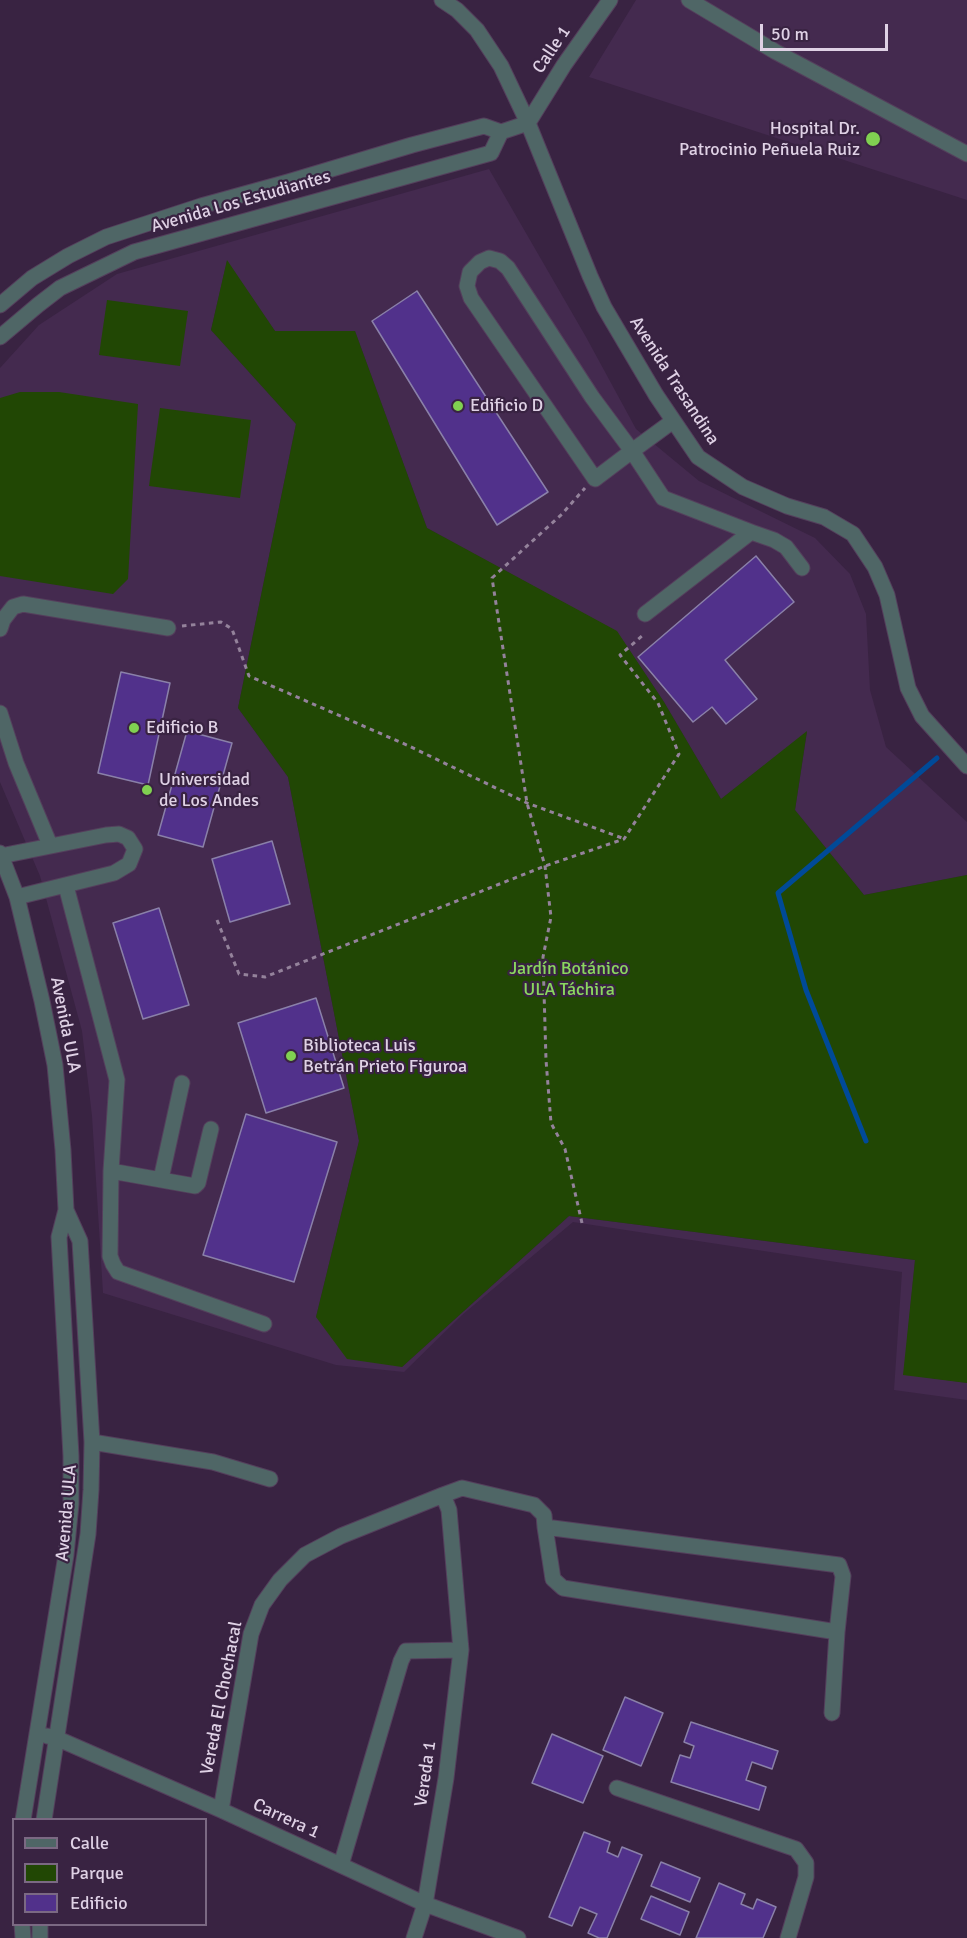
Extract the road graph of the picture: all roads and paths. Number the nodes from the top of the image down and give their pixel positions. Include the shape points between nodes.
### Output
1 (442, 0) edge
2 (610, 0) edge
3 (689, 0) edge
4 (528, 123) junction
5 (501, 132) junction
6 (967, 154) edge
7 (0, 305) edge
8 (0, 337) edge
9 (673, 421) junction
10 (632, 451) junction
11 (595, 479) junction
12 (751, 532) junction
13 (802, 568) dead end
14 (645, 614) dead end
15 (168, 628) joint
16 (0, 629) edge
17 (642, 636) dead end
18 (0, 713) edge
19 (967, 766) edge
20 (527, 803) junction
21 (624, 839) junction
22 (50, 845) junction
23 (1, 854) edge
24 (545, 866) junction
25 (66, 886) junction
26 (17, 897) junction
27 (217, 920) dead end
28 (182, 1083) dead end
29 (211, 1129) dead end
30 (111, 1171) junction
31 (161, 1179) junction
32 (66, 1210) junction
33 (582, 1223) dead end
34 (264, 1324) dead end
35 (92, 1442) junction
36 (270, 1479) dead end
37 (443, 1495) junction
38 (545, 1527) junction
39 (837, 1632) junction
40 (461, 1650) junction
41 (832, 1713) dead end
42 (37, 1734) junction
43 (56, 1738) junction
44 (617, 1788) dead end
45 (221, 1810) junction
46 (23, 1818) edge
47 (44, 1818) edge
48 (341, 1865) junction
49 (425, 1904) junction
50 (414, 1938) edge
51 (518, 1938) edge
52 (788, 1938) edge

1 - 4 street, Avenida Trasandina via 477,30 501,66
2 - 4 street, Calle 1
3 - 6 street
4 - 5 street, Avenida Los Estudiantes
4 - 9 street, Avenida Trasandina via 604,307
5 - 7 street, Avenida Los Estudiantes via 484,126 412,145 106,237 32,278
5 - 8 street, Avenida Los Estudiantes via 492,153 134,252 60,288
9 - 10 street
9 - 19 street, Avenida Trasandina via 698,457 727,478 787,507 824,517 853,534 875,567 887,596 908,688 922,716
10 - 11 street
10 - 11 street via 508,268 489,258 480,262 470,272 467,286 471,298
10 - 12 street via 663,498
11 - 20 path via 492,578
12 - 13 street via 786,547
12 - 14 street
15 - 16 street via 23,604 13,607
15 - 20 path via 221,621 232,629 249,676
17 - 21 path via 620,655 658,703 679,754
18 - 22 street
20 - 21 path
20 - 24 path
21 - 24 path
22 - 23 street
22 - 25 street via 119,834 128,838 135,849 129,864 114,873
23 - 26 street, Avenida ULA
24 - 27 path via 265,977 239,974
24 - 33 path via 551,917 543,957 551,1123 566,1149
25 - 26 street
25 - 30 street via 117,1080
26 - 32 street, Avenida ULA via 55,1065
28 - 31 street
29 - 31 street via 198,1183
30 - 31 street
30 - 34 street via 110,1256 118,1272
32 - 35 street, Avenida ULA via 80,1241
32 - 42 street, Avenida ULA via 59,1237 71,1504
35 - 36 street via 213,1462
35 - 43 street, Avenida ULA via 88,1534
37 - 38 street, Vereda El Chochacal via 462,1488 534,1505 544,1515
37 - 40 street via 449,1510
37 - 45 street, Vereda El Chochacal via 341,1536 305,1555 262,1605 251,1634
38 - 39 street via 553,1579 563,1588
38 - 39 street via 839,1565 843,1576
39 - 41 street
40 - 48 street via 406,1651
40 - 49 street, Vereda 1 via 446,1778
42 - 43 street, Carrera 1
42 - 46 street, Avenida ULA
43 - 45 street, Carrera 1
43 - 47 street, Avenida ULA
44 - 52 street via 796,1849 806,1863 806,1877
45 - 48 street, Carrera 1
48 - 49 street, Carrera 1
49 - 50 street, Vereda 1
49 - 51 street, Carrera 1

